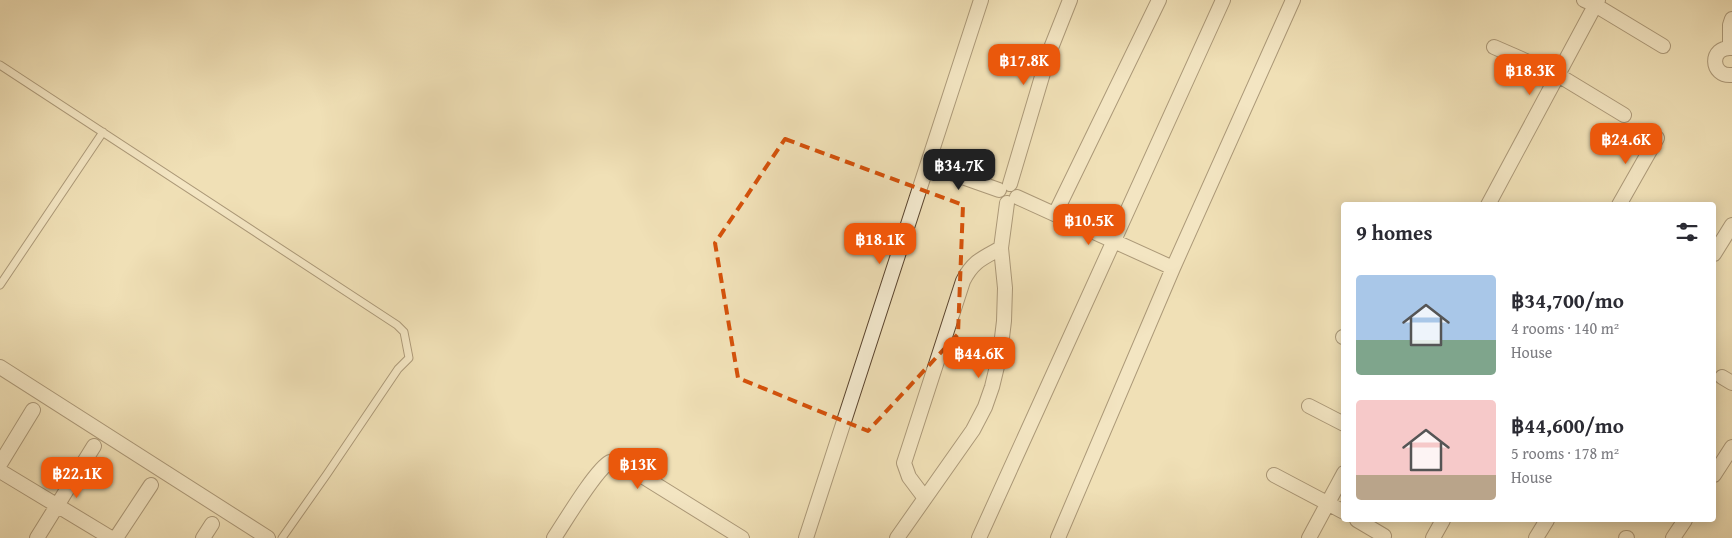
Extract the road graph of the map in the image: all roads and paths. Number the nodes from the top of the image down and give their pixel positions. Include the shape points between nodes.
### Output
1 (981, 0) edge
2 (1070, 0) edge
3 (1159, 0) edge
4 (1223, 0) edge
5 (1293, 0) edge
6 (1592, 2) edge
7 (1732, 19) edge
8 (1663, 46) dead end
9 (1494, 47) dead end
10 (1731, 47) edge
11 (0, 65) edge
12 (1732, 74) edge
13 (1558, 75) junction
14 (1624, 115) dead end
15 (103, 132) junction
16 (1657, 138) dead end
17 (928, 165) junction
18 (1005, 187) junction
19 (1012, 200) junction
20 (1490, 202) edge
21 (1622, 202) edge
22 (1055, 214) junction
23 (1732, 225) edge
24 (1114, 242) junction
25 (1001, 248) junction
26 (1716, 251) edge
27 (1173, 268) junction
28 (0, 285) edge
29 (0, 367) edge
30 (1309, 406) dead end
31 (33, 410) dead end
32 (1341, 422) edge
33 (94, 446) dead end
34 (1732, 447) edge
35 (0, 464) edge
36 (0, 471) edge
37 (1716, 472) edge
38 (1274, 476) dead end
39 (1341, 479) edge
40 (151, 485) dead end
41 (924, 498) junction
42 (1328, 503) junction
43 (56, 506) junction
44 (1341, 510) edge
45 (1360, 522) edge
46 (1442, 522) edge
47 (1546, 522) edge
48 (1684, 522) edge
49 (212, 524) dead end
50 (1384, 536) dead end
51 (36, 538) edge
52 (111, 538) edge
53 (116, 538) edge
54 (203, 538) edge
55 (268, 538) edge
56 (282, 538) edge
57 (554, 538) edge
58 (742, 538) edge
59 (806, 538) edge
60 (897, 538) edge
61 (980, 538) edge
62 (1058, 538) edge
63 (1309, 538) edge
64 (1433, 538) edge
65 (1536, 538) edge
66 (1673, 538) edge

1 - 17 street
2 - 18 street
3 - 22 street
4 - 24 street
5 - 27 street
6 - 8 street
6 - 13 street
7 - 10 street
9 - 13 street
10 - 12 street via 1719,51 1715,62 1721,73
11 - 15 lane
13 - 14 street
13 - 20 street
15 - 28 lane
15 - 56 lane via 398,325 404,332 409,358 398,369
16 - 21 street
17 - 18 street
17 - 59 street
18 - 19 street via 999,194 1002,200
19 - 22 street
19 - 25 street
22 - 24 street
23 - 26 street
24 - 27 street
24 - 61 street
25 - 41 street via 1004,322 992,387 973,430
25 - 41 street via 977,262 963,281 904,463 909,477
27 - 62 street
29 - 55 street
30 - 32 street
31 - 35 street
33 - 43 street
34 - 37 street
36 - 43 street
38 - 42 street
39 - 42 street
40 - 53 street
41 - 60 street
42 - 44 street
42 - 63 street
43 - 51 street
43 - 52 street
45 - 50 street
46 - 64 street
47 - 65 street
48 - 66 street
49 - 54 street
57 - 58 street via 603,468 618,461

